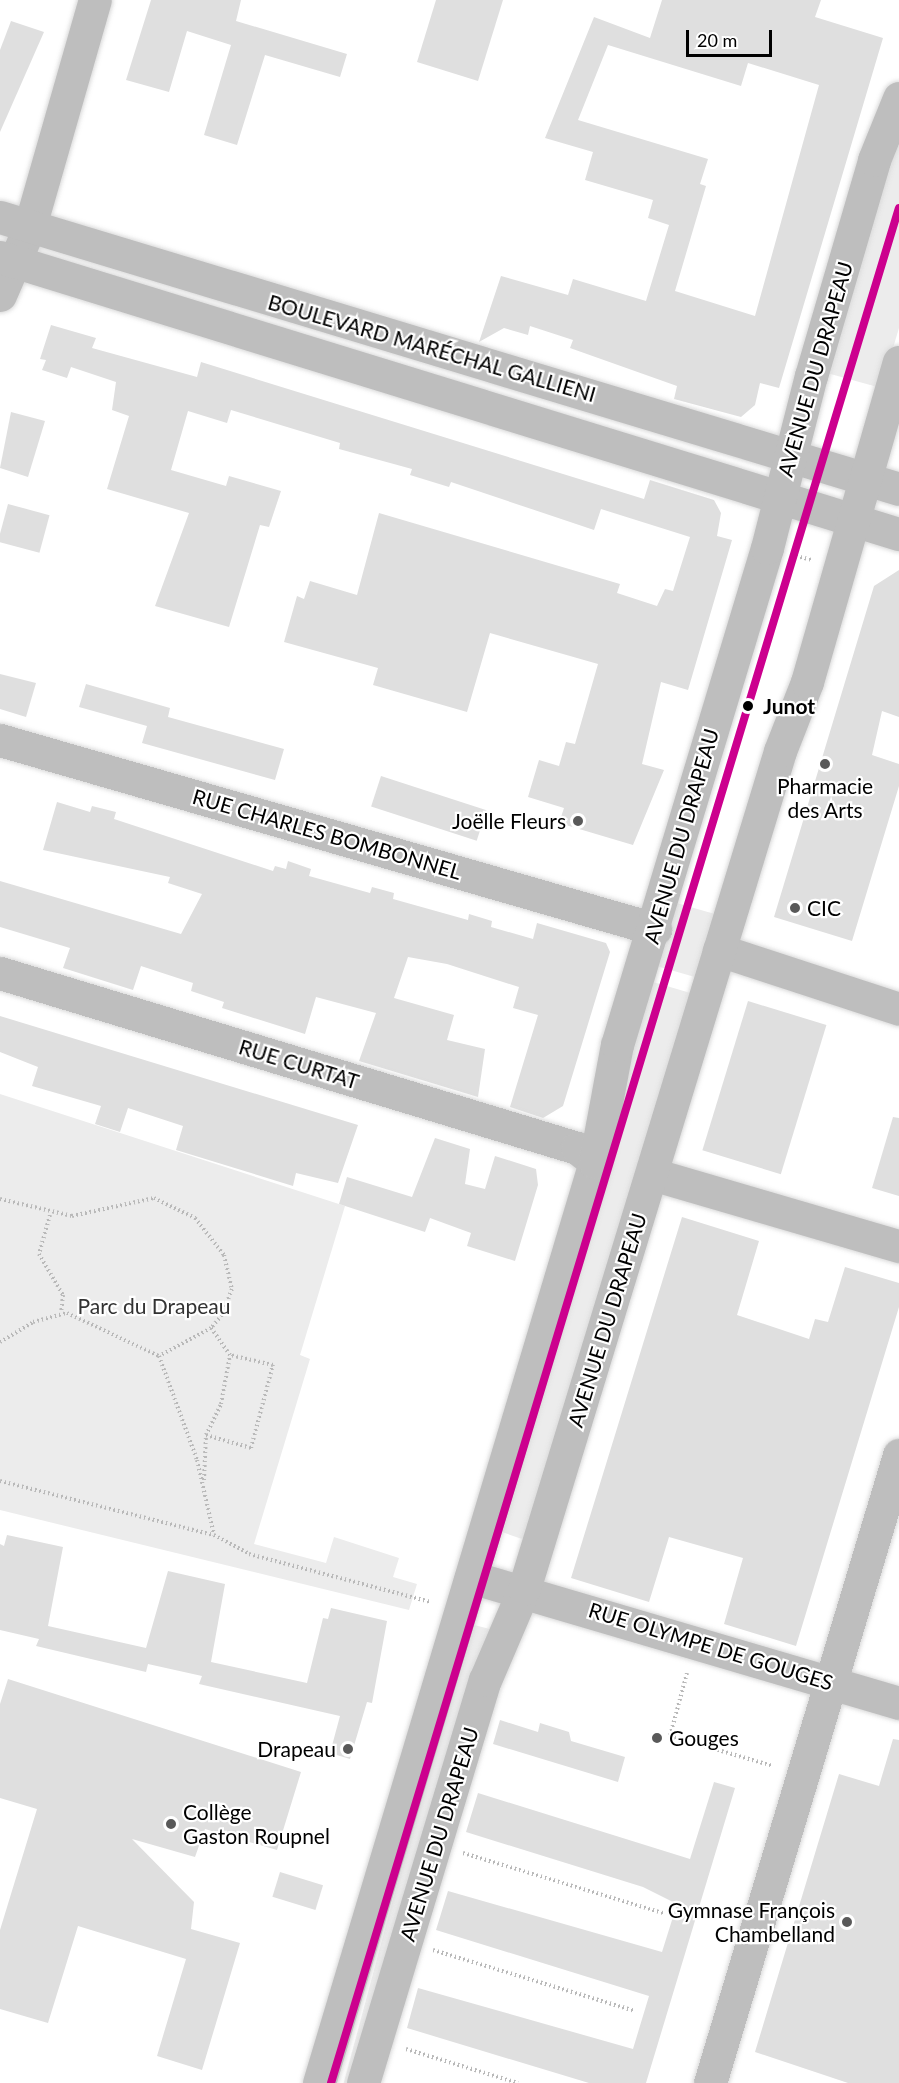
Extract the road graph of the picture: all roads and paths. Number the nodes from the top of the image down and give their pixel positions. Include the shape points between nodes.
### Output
1 (95, 0) edge
2 (899, 98) edge
3 (15, 222) edge
4 (6, 259) edge
5 (0, 295) edge
6 (899, 362) edge
7 (788, 452) junction
8 (863, 478) junction
9 (899, 489) edge
10 (779, 495) junction
11 (851, 519) junction
12 (899, 534) edge
13 (767, 548) junction
14 (838, 569) junction
15 (0, 740) edge
16 (655, 929) junction
17 (719, 950) junction
18 (0, 973) edge
19 (899, 1009) edge
20 (595, 1162) junction
21 (652, 1174) junction
22 (0, 1199) edge
23 (50, 1215) junction
24 (899, 1246) edge
25 (61, 1312) junction
26 (211, 1328) junction
27 (0, 1342) edge
28 (230, 1354) junction
29 (159, 1356) junction
30 (206, 1435) junction
31 (899, 1455) edge
32 (0, 1481) edge
33 (204, 1484) junction
34 (214, 1535) junction
35 (471, 1576) junction
36 (524, 1589) junction
37 (458, 1612) junction
38 (696, 1641) junction
39 (831, 1683) junction
40 (899, 1703) edge
41 (802, 1775) junction
42 (451, 1849) dead end
43 (663, 1913) dead end
44 (421, 1946) dead end
45 (635, 2010) dead end
46 (400, 2048) dead end
47 (319, 2083) edge
48 (363, 2083) edge
49 (518, 2083) edge
50 (710, 2083) edge

1 - 3 main road
2 - 7 main road, AVENUE DU DRAPEAU via 874,160
3 - 4 main road
3 - 7 main road, BOULEVARD MARÉCHAL GALLIENI
4 - 5 main road
4 - 10 main road, BOULEVARD MARÉCHAL GALLIENI
6 - 8 main road, AVENUE DU DRAPEAU
7 - 8 main road, BOULEVARD MARÉCHAL GALLIENI
7 - 10 main road, AVENUE DU DRAPEAU
8 - 9 main road, BOULEVARD MARÉCHAL GALLIENI
8 - 11 main road, AVENUE DU DRAPEAU
10 - 11 main road, BOULEVARD MARÉCHAL GALLIENI
10 - 13 main road, AVENUE DU DRAPEAU
11 - 12 main road, BOULEVARD MARÉCHAL GALLIENI
11 - 14 main road, AVENUE DU DRAPEAU
13 - 14 path
13 - 16 main road, AVENUE DU DRAPEAU
14 - 17 main road, AVENUE DU DRAPEAU
15 - 16 main road, RUE CHARLES BOMBONNEL
16 - 20 main road, AVENUE DU DRAPEAU via 618,1045
17 - 19 main road
17 - 21 main road, AVENUE DU DRAPEAU
18 - 20 main road, RUE CURTAT via 577,1148
20 - 35 main road, AVENUE DU DRAPEAU
21 - 24 main road
21 - 36 main road, AVENUE DU DRAPEAU
22 - 23 path
23 - 25 path via 39,1254 63,1295
23 - 26 path via 72,1216 143,1198 183,1210 208,1232 231,1276 229,1304
25 - 27 path
25 - 29 path
26 - 28 path
26 - 29 path
28 - 30 path via 221,1404
28 - 30 path via 273,1365 251,1448
29 - 33 path
30 - 33 path
31 - 39 main road
32 - 34 path
33 - 34 path
34 - 37 path via 249,1554 424,1598
35 - 36 main road via 496,1587
35 - 37 main road, AVENUE DU DRAPEAU
36 - 38 main road, RUE OLYMPE DE GOUGES
36 - 48 main road, AVENUE DU DRAPEAU via 485,1680
37 - 47 main road, AVENUE DU DRAPEAU
38 - 39 main road, RUE OLYMPE DE GOUGES
38 - 41 path via 670,1736
39 - 40 main road, RUE OLYMPE DE GOUGES
39 - 41 main road
41 - 50 main road
42 - 43 path
44 - 45 path
46 - 49 path

